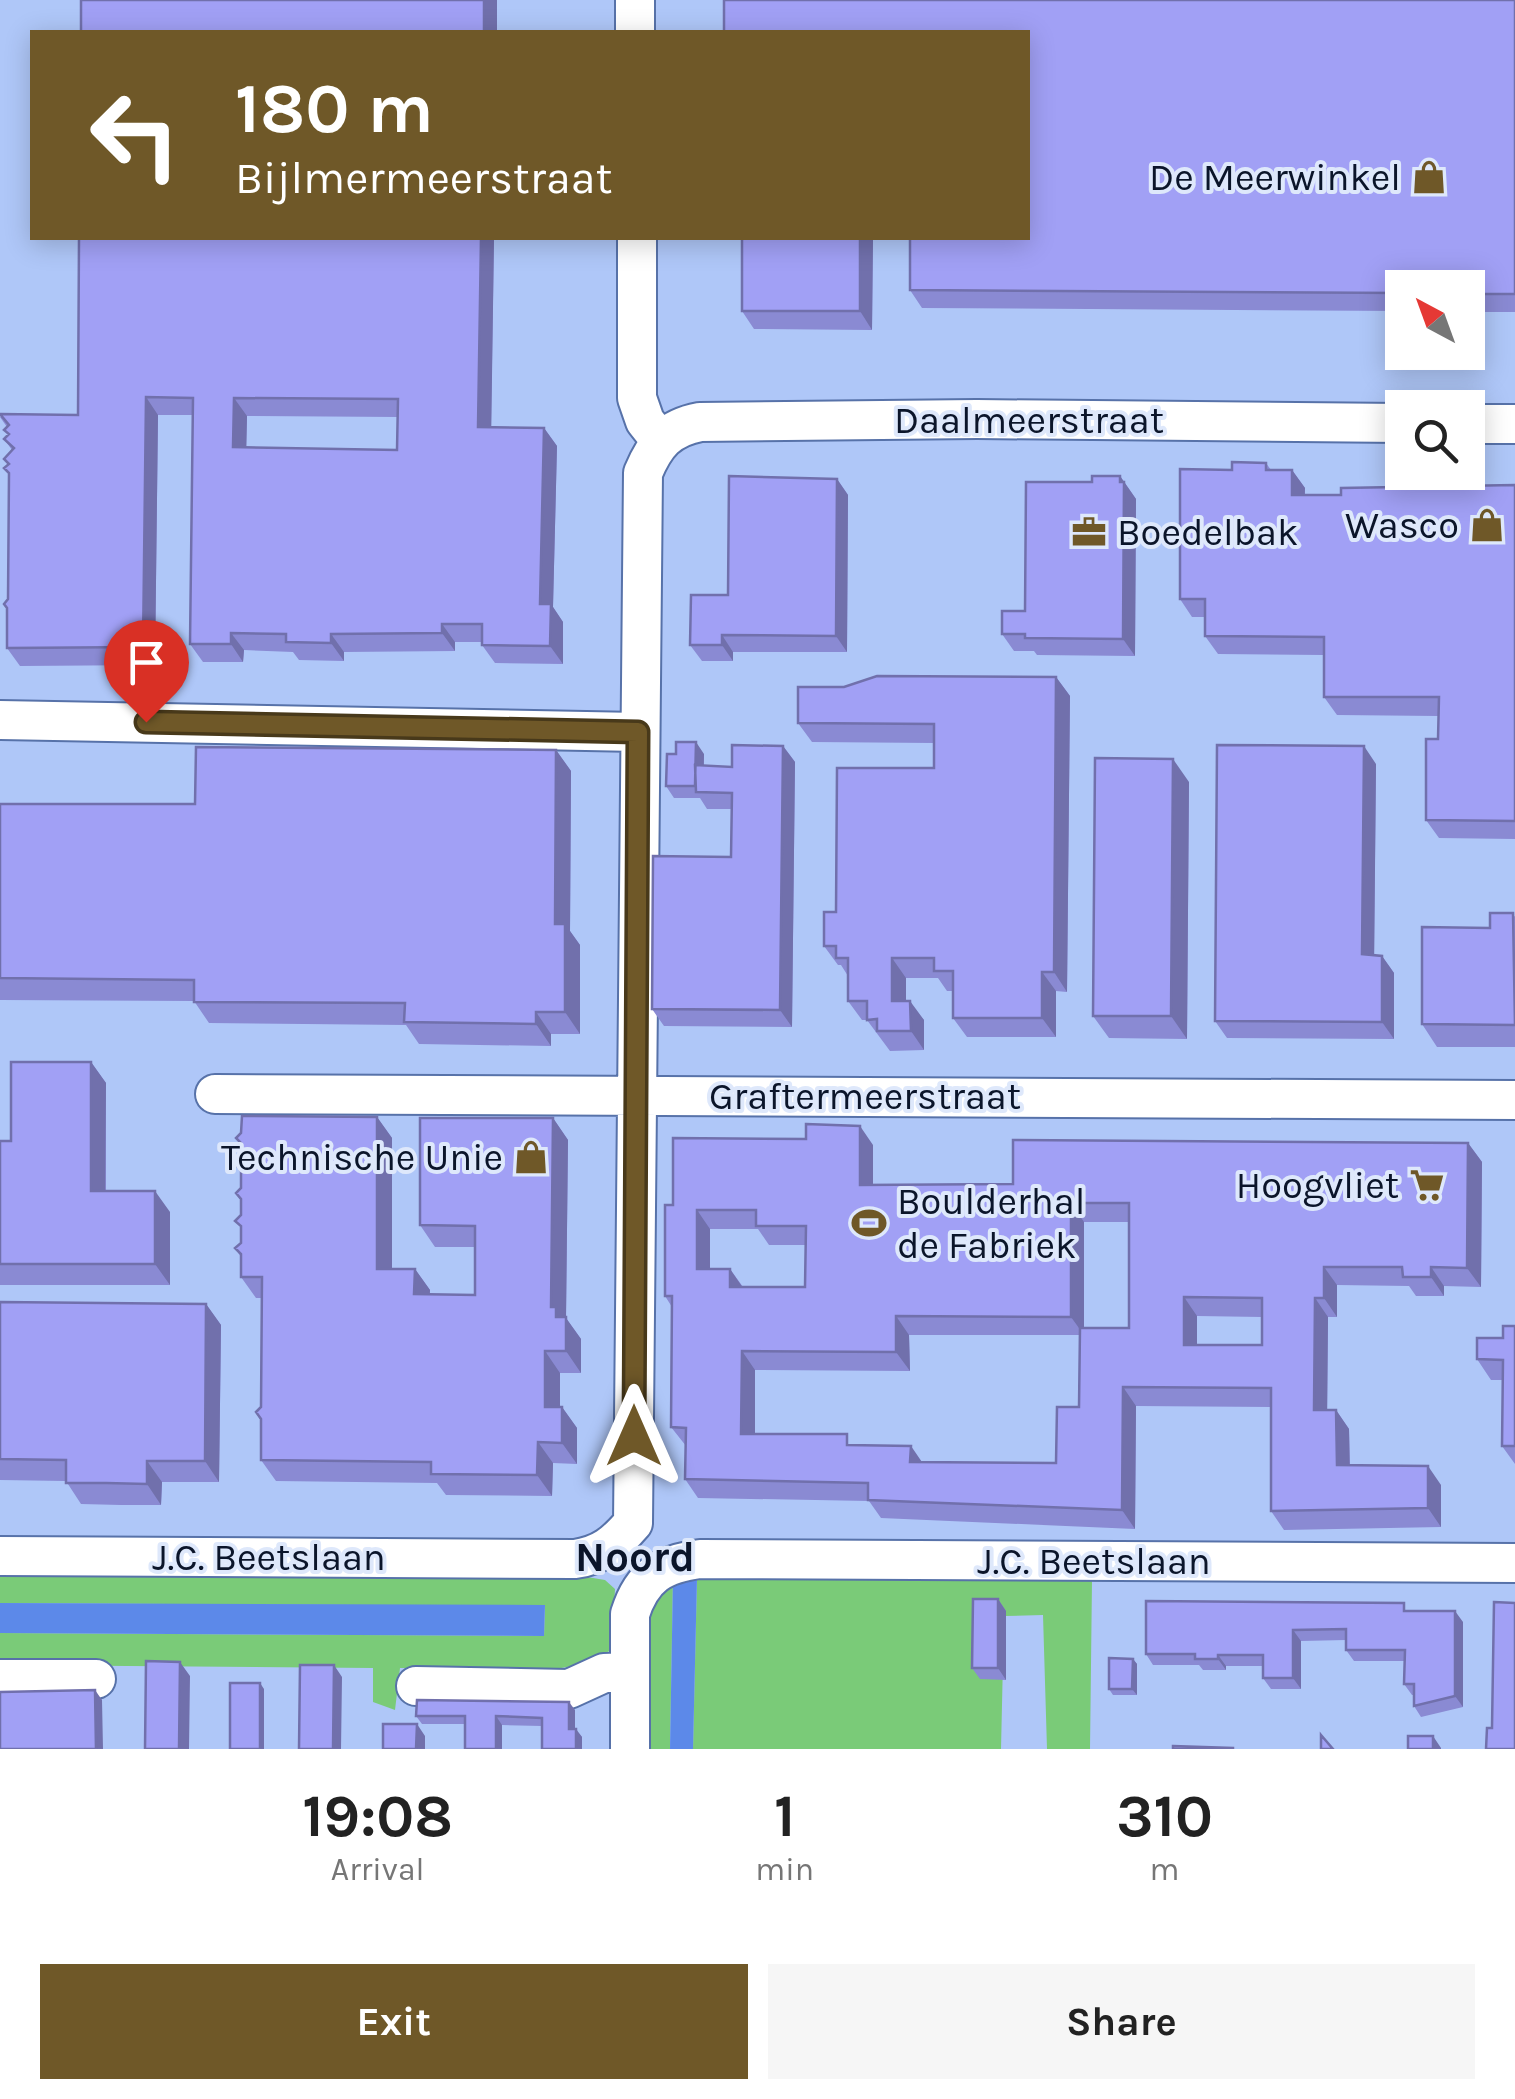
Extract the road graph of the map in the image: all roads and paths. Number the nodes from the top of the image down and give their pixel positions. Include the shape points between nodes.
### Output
1 (635, 0) edge
2 (636, 30) edge
3 (636, 240) edge
4 (1385, 423) edge
5 (1485, 424) edge
6 (1515, 424) edge
7 (660, 440) junction
8 (0, 720) edge
9 (638, 732) junction
10 (215, 1094) dead end
11 (637, 1095) junction
12 (1515, 1100) edge
13 (633, 1524) junction
14 (0, 1556) edge
15 (598, 1556) junction
16 (673, 1562) junction
17 (1515, 1563) edge
18 (636, 1594) junction
19 (630, 1672) junction
20 (0, 1679) edge
21 (96, 1679) dead end
22 (416, 1686) dead end
23 (630, 1749) edge

1 - 2 street
3 - 7 street via 638,398
4 - 7 street, Daalmeerstraat via 700,422
5 - 6 street
7 - 9 street via 643,473
8 - 9 street
9 - 11 street
10 - 11 street, Graftermeerstraat
11 - 12 street, Graftermeerstraat
11 - 13 street
13 - 15 street
13 - 16 street
14 - 15 street, J.C. Beetslaan
15 - 18 street
16 - 17 street, J.C. Beetslaan
16 - 18 street
18 - 19 street
19 - 22 street via 604,1673 569,1689
19 - 23 street
20 - 21 street

